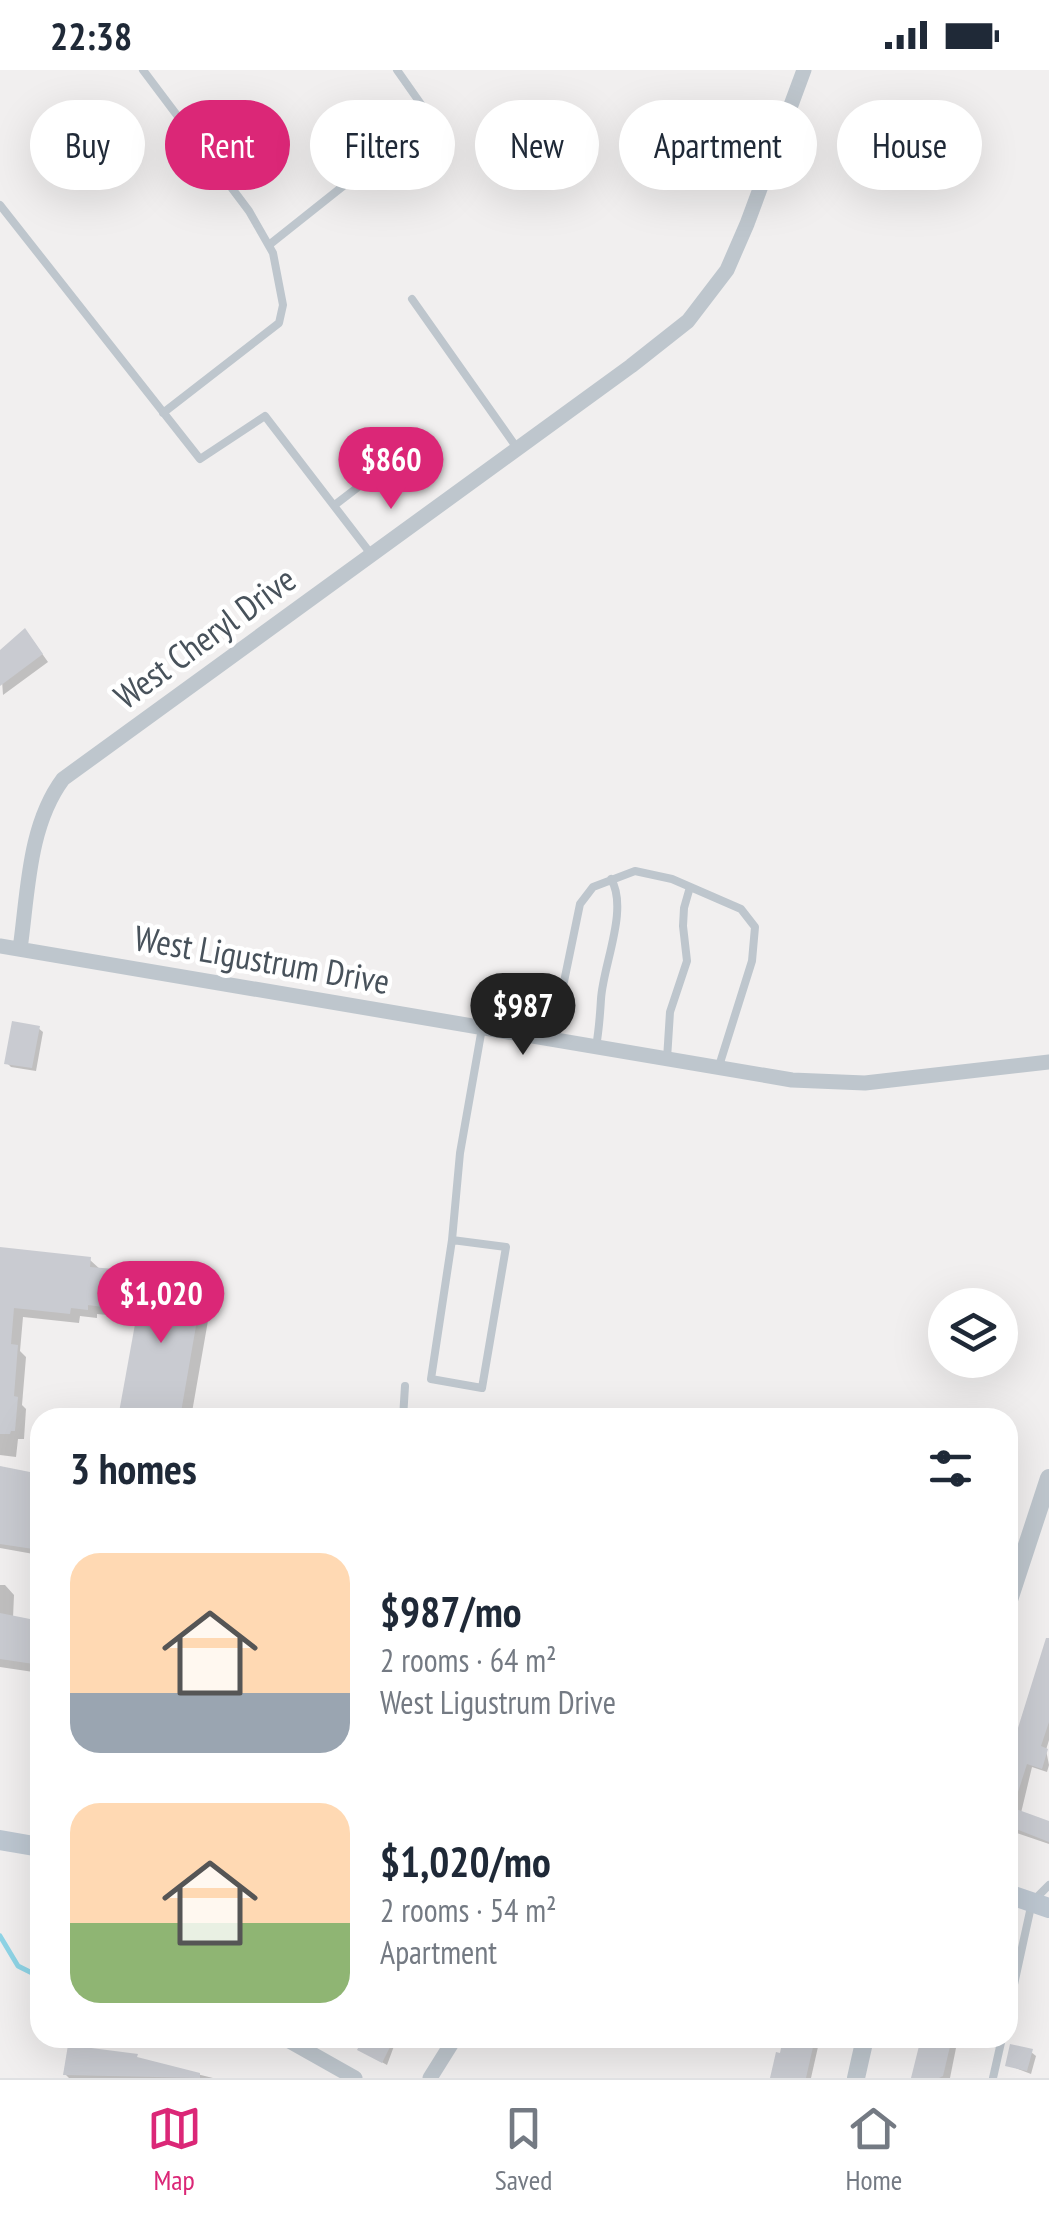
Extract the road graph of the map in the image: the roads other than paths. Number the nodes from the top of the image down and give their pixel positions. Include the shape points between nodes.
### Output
1 (143, 70) edge
2 (397, 70) edge
3 (804, 70) edge
4 (0, 206) edge
5 (269, 245) junction
6 (412, 299) dead end
7 (163, 413) junction
8 (518, 448) junction
9 (392, 461) dead end
10 (336, 504) junction
11 (372, 554) junction
12 (611, 879) junction
13 (690, 887) junction
14 (0, 946) edge
15 (20, 950) junction
16 (482, 1028) junction
17 (552, 1040) junction
18 (596, 1047) junction
19 (667, 1059) junction
20 (1049, 1062) edge
21 (719, 1068) junction
22 (452, 1240) junction
23 (405, 1386) dead end
24 (404, 1408) edge
25 (1049, 1478) edge
26 (1018, 1560) edge
27 (0, 1840) edge
28 (30, 1845) edge
29 (1049, 1886) edge
30 (1040, 1905) edge
31 (1018, 1979) edge
32 (302, 2048) edge
33 (449, 2048) edge
34 (864, 2048) edge
35 (1000, 2048) edge
36 (354, 2078) edge
37 (430, 2078) edge
38 (856, 2078) edge
39 (993, 2078) edge

1 - 5 lane
2 - 5 lane via 430,117
3 - 8 street, West Cheryl Drive via 747,224 710,294 664,342
4 - 7 lane
5 - 7 lane via 283,306 279,323
6 - 8 lane
7 - 10 lane via 200,459 265,416
8 - 11 street, West Cheryl Drive
9 - 10 lane
10 - 11 lane
11 - 15 street, West Cheryl Drive via 64,779 38,830
12 - 13 lane via 635,871
12 - 17 lane via 593,887 580,904
12 - 18 lane via 617,909
13 - 19 lane via 683,926 687,961 670,1012
13 - 21 lane via 741,908 755,927 752,961
14 - 15 street, West Ligustrum Drive
15 - 16 street, West Ligustrum Drive
16 - 17 street, West Ligustrum Drive
16 - 22 lane
17 - 18 street, West Ligustrum Drive
18 - 19 street, West Ligustrum Drive
19 - 21 street, West Ligustrum Drive
20 - 21 street, West Ligustrum Drive via 865,1083
22 - 22 lane via 431,1379 482,1388 506,1247
23 - 24 lane
25 - 26 street
27 - 28 main road
29 - 30 lane
30 - 31 lane
32 - 36 street
33 - 37 street
34 - 38 street
35 - 39 lane

